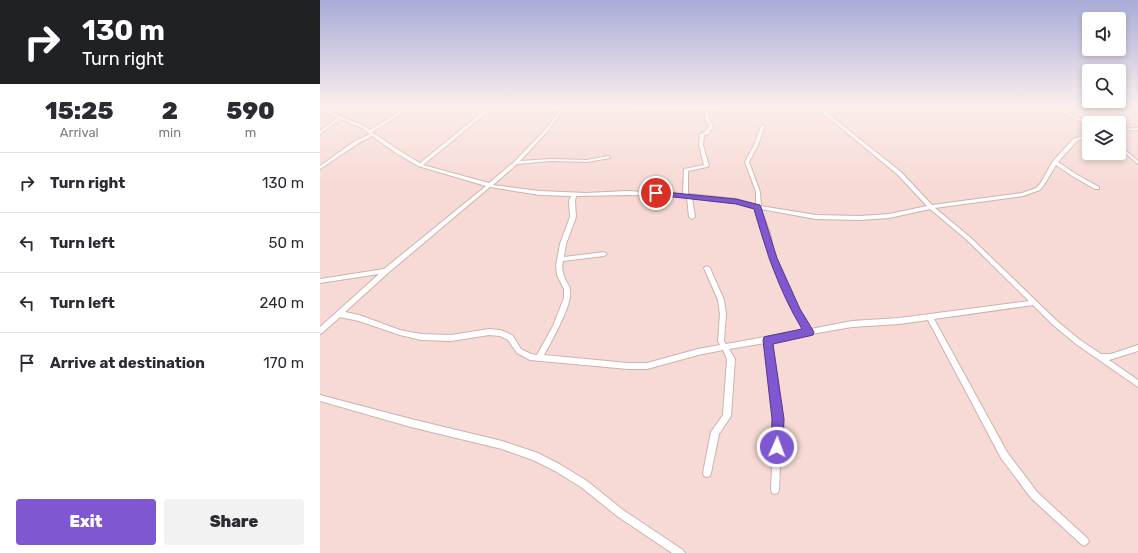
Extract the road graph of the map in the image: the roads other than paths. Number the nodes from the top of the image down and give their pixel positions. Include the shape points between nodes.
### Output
1 (461, 132) edge
2 (545, 132) edge
3 (708, 132) edge
4 (761, 132) edge
5 (848, 132) edge
6 (371, 133) joint
7 (1082, 138) edge
8 (1126, 152) edge
9 (608, 157) dead end
10 (1055, 162) junction
11 (516, 163) junction
12 (1138, 163) edge
13 (420, 165) junction
14 (320, 168) edge
15 (489, 186) junction
16 (1098, 188) dead end
17 (574, 195) junction
18 (687, 195) junction
19 (758, 207) junction
20 (931, 207) junction
21 (692, 217) dead end
22 (604, 254) dead end
23 (560, 259) junction
24 (707, 268) dead end
25 (386, 271) junction
26 (320, 281) edge
27 (1033, 303) junction
28 (338, 314) junction
29 (930, 317) junction
30 (320, 330) edge
31 (809, 332) junction
32 (768, 340) junction
33 (724, 347) junction
34 (1138, 348) edge
35 (1099, 357) junction
36 (540, 358) junction
37 (1138, 384) edge
38 (320, 398) edge
39 (707, 473) dead end
40 (775, 490) dead end
41 (1084, 541) dead end
42 (680, 553) edge

1 - 13 street
2 - 11 street
3 - 18 street via 702,134 701,145 707,166 686,170
4 - 19 street via 747,162 758,192
5 - 20 street via 897,171
6 - 13 street
6 - 14 street
7 - 10 street via 1075,140
8 - 12 street
9 - 11 street via 588,161 551,160
10 - 16 street
10 - 20 street via 1042,185 1031,192
11 - 15 street
13 - 15 street
15 - 17 street
15 - 25 street
17 - 18 street via 645,192
17 - 23 street via 572,217
18 - 19 street via 736,201
18 - 21 street
19 - 20 street via 816,217 860,218 889,216
19 - 31 street via 772,258 796,311
20 - 27 street via 969,239
22 - 23 street
23 - 36 street via 560,275 567,290 567,298
24 - 33 street via 721,300 721,342
25 - 26 street
25 - 28 street
27 - 29 street
27 - 35 street
28 - 30 street
28 - 36 street via 360,318 419,337 462,337 492,332 505,334 518,350 530,357
29 - 31 street via 852,324
29 - 41 street via 1004,455 1034,496
31 - 32 street
32 - 33 street
32 - 40 street via 778,419
33 - 36 street via 647,366
33 - 39 street via 731,359 727,416 715,432
34 - 35 street via 1111,357
35 - 37 street
38 - 42 street via 502,445 535,456 584,484 620,513

